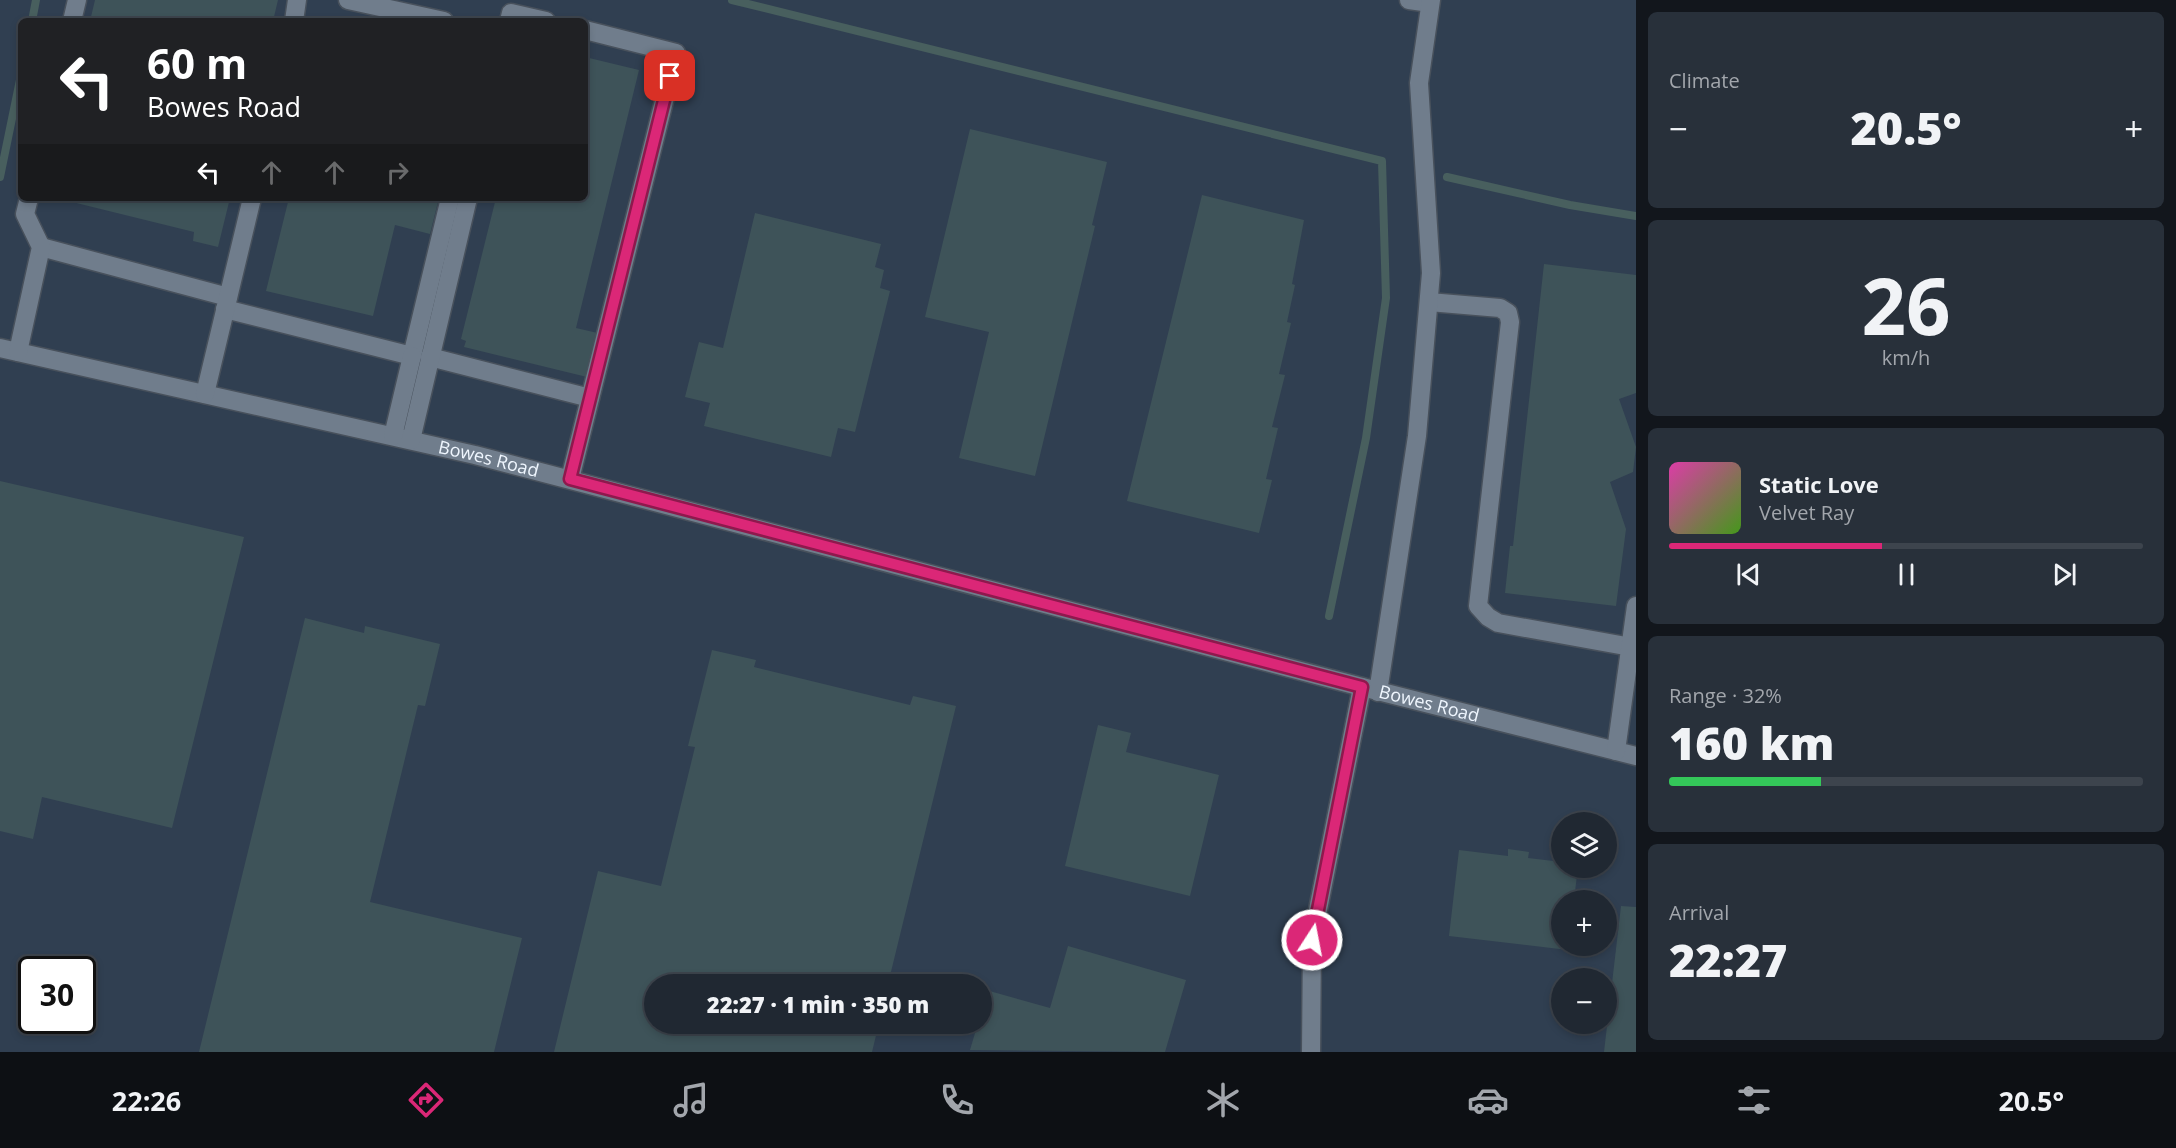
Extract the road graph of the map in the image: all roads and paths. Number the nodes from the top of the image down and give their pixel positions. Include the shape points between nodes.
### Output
1 (77, 0) edge
2 (297, 0) edge
3 (348, 0) edge
4 (1409, 0) edge
5 (1430, 2) edge
6 (73, 18) edge
7 (294, 18) edge
8 (430, 18) edge
9 (510, 18) edge
10 (533, 18) edge
11 (588, 31) edge
12 (28, 201) edge
13 (251, 201) edge
14 (449, 201) edge
15 (467, 201) edge
16 (41, 248) junction
17 (1429, 302) junction
18 (227, 303) junction
19 (9, 350) edge
20 (412, 356) junction
21 (430, 357) junction
22 (205, 394) junction
23 (590, 398) junction
24 (393, 436) junction
25 (411, 440) junction
26 (570, 479) junction
27 (1636, 606) edge
28 (1633, 647) edge
29 (1370, 689) junction
30 (1616, 751) junction
31 (1636, 756) edge
32 (1311, 1052) edge

1 - 6 street
2 - 7 street
3 - 8 street
4 - 5 street
5 - 17 street via 1419,83 1431,273
9 - 10 street via 511,13
11 - 23 street via 676,52
12 - 16 street via 25,214
13 - 18 street
14 - 20 street
15 - 21 street
16 - 18 street
16 - 19 street
17 - 28 street via 1500,308 1508,313 1510,322 1478,606 1498,622
17 - 29 street via 1417,436
18 - 20 street
18 - 22 street
19 - 22 street, Bowes Road
20 - 24 street
21 - 23 street
21 - 25 street
22 - 24 street, Bowes Road
23 - 26 street
24 - 25 street, Bowes Road
25 - 26 street, Bowes Road
26 - 29 street, Bowes Road
27 - 28 street
28 - 30 street
29 - 30 street, Bowes Road
29 - 32 street via 1312,940
30 - 31 street, Bowes Road

